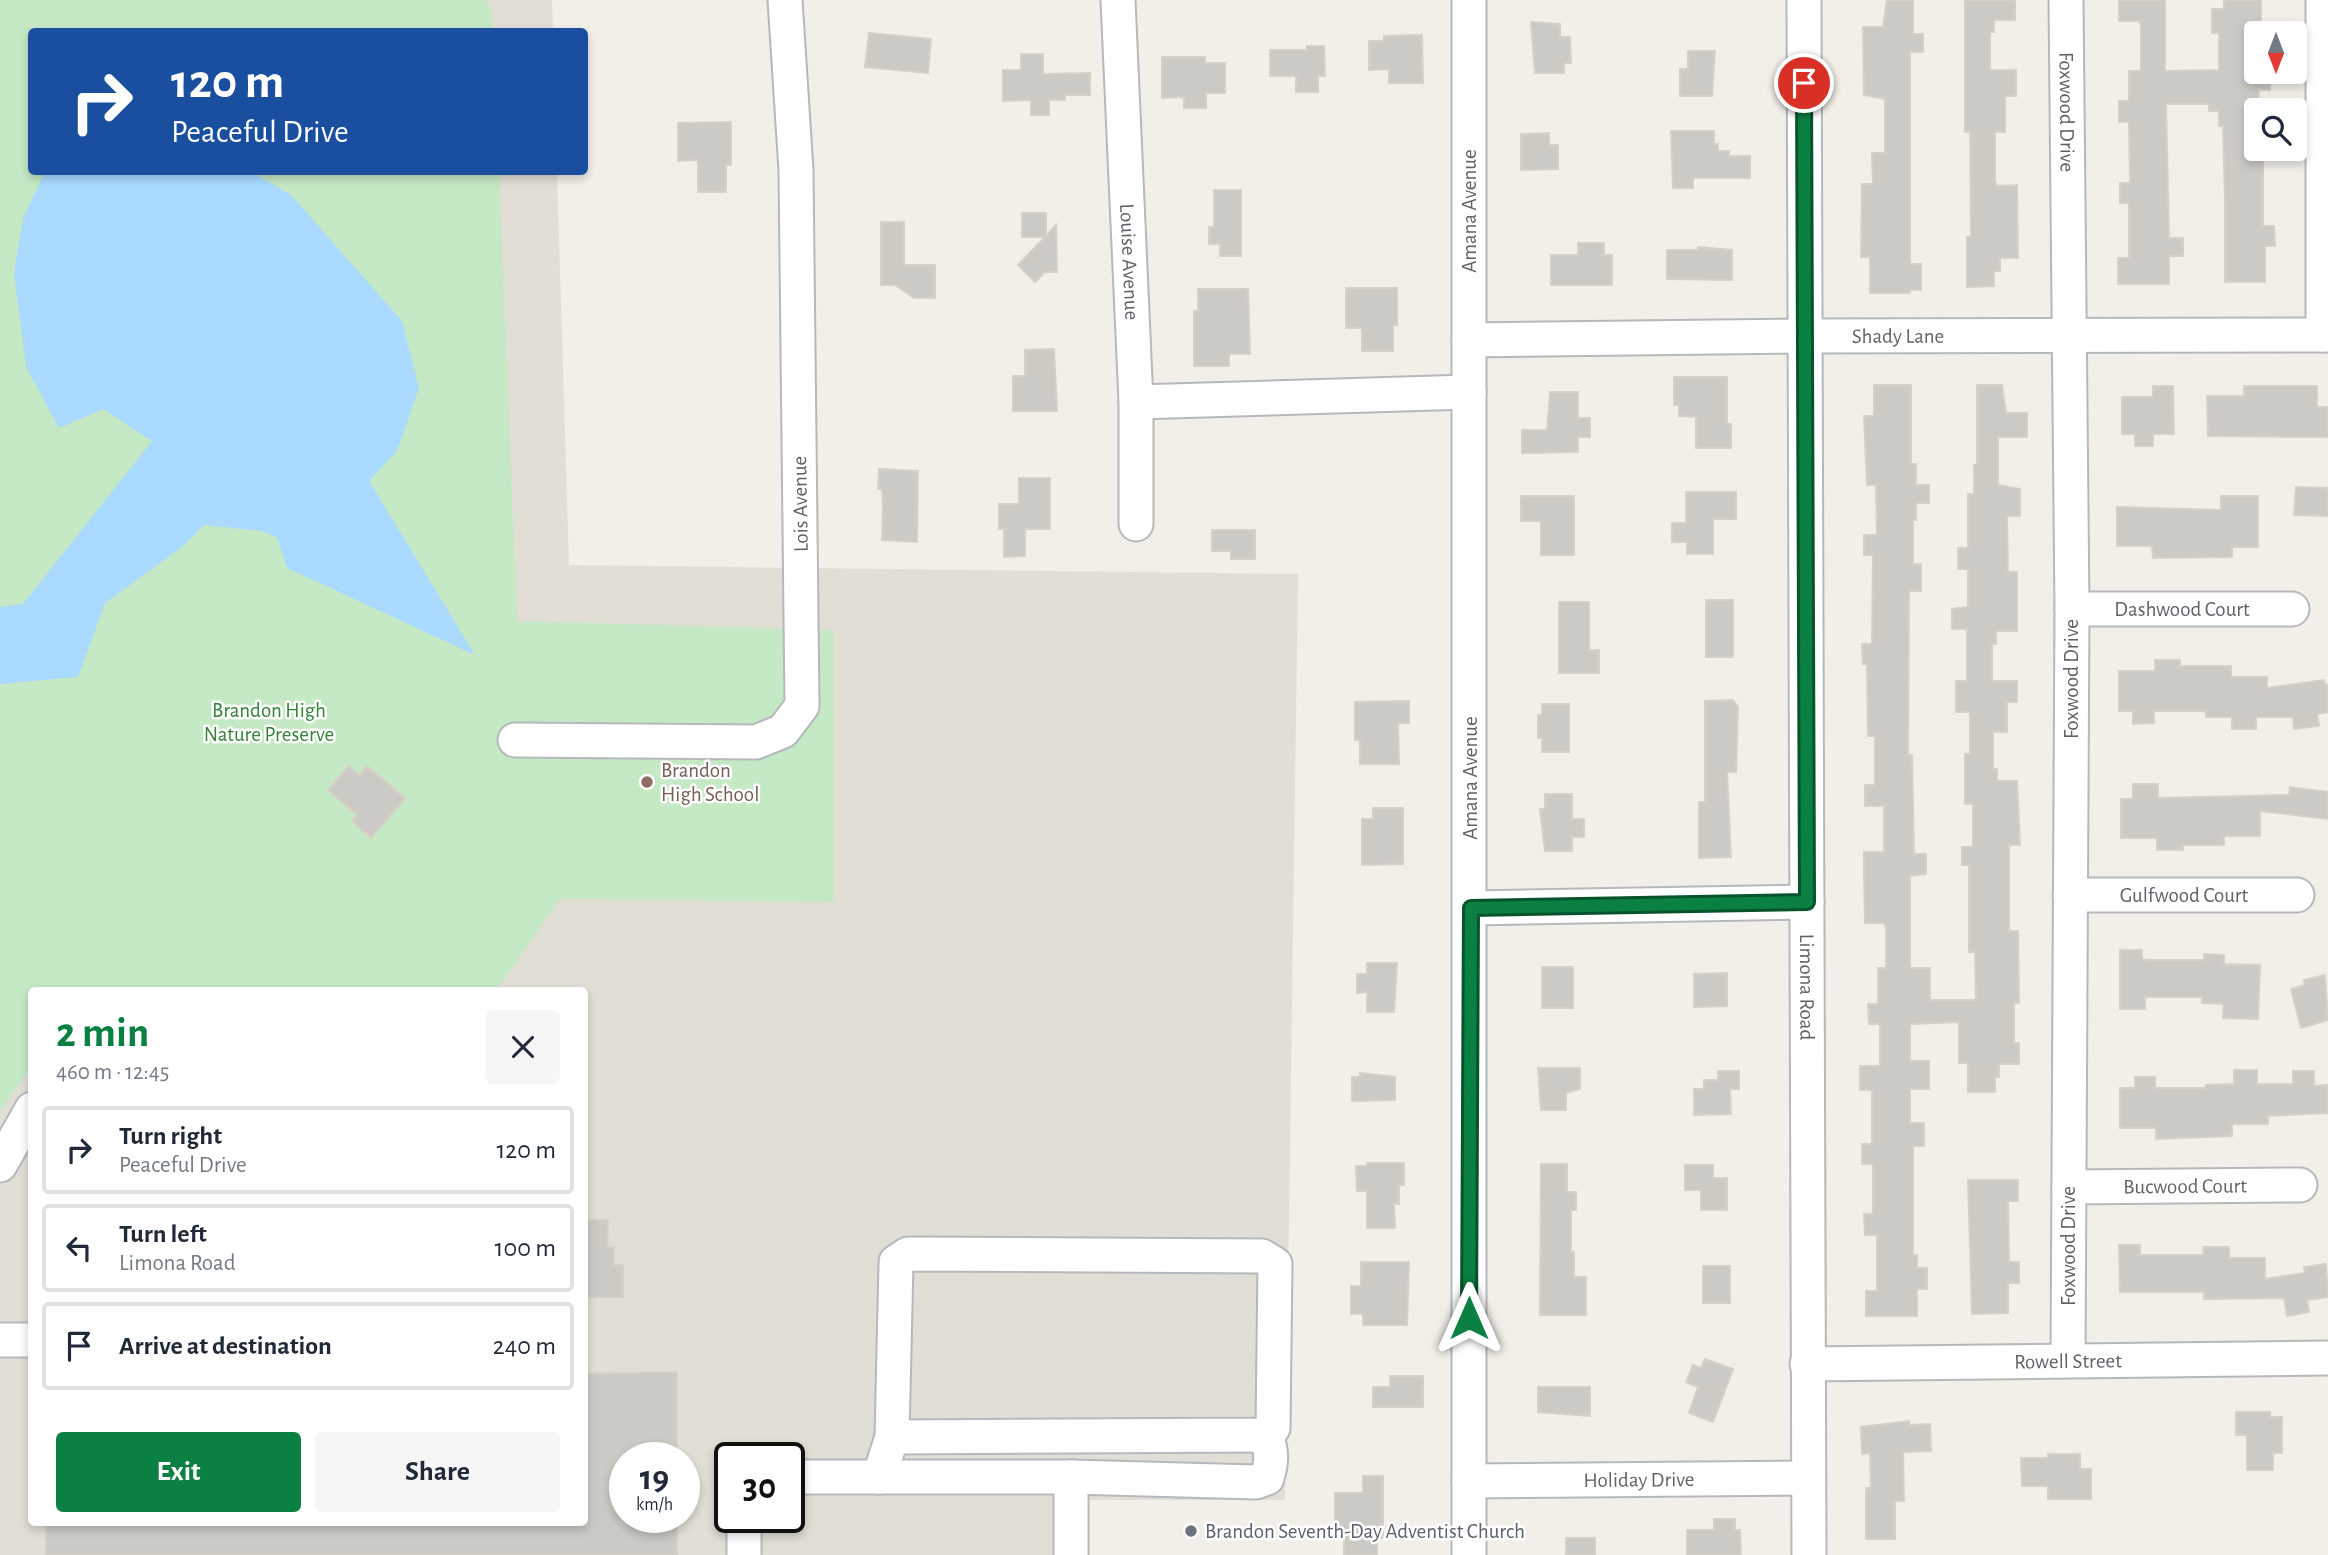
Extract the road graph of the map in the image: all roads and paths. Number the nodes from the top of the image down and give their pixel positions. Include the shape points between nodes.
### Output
1 (785, 0) edge
2 (1118, 0) edge
3 (1469, 0) edge
4 (1804, 0) edge
5 (2066, 0) edge
6 (2323, 0) edge
7 (2325, 335) edge
8 (1805, 336) junction
9 (2068, 336) junction
10 (1469, 340) junction
11 (1469, 392) junction
12 (1136, 402) junction
13 (1136, 524) dead end
14 (2071, 609) junction
15 (2292, 609) dead end
16 (515, 740) dead end
17 (2070, 895) junction
18 (2297, 895) dead end
19 (1807, 902) junction
20 (1471, 908) junction
21 (28, 1116) edge
22 (0, 1165) edge
23 (2300, 1185) dead end
24 (2068, 1186) junction
25 (0, 1339) edge
26 (28, 1340) edge
27 (2328, 1358) edge
28 (2068, 1359) junction
29 (1807, 1364) junction
30 (1266, 1435) junction
31 (892, 1437) junction
32 (805, 1477) edge
33 (879, 1477) junction
34 (1072, 1477) junction
35 (1808, 1478) junction
36 (1469, 1482) junction
37 (744, 1533) edge
38 (744, 1555) edge
39 (1072, 1555) edge
40 (1469, 1555) edge
41 (1809, 1555) edge

1 - 16 street, Lois Avenue via 796,170 802,706 783,732 756,742
2 - 12 street, Louise Avenue
3 - 10 street, Amana Avenue
4 - 8 street, Limona Road
5 - 9 street, Foxwood Drive
6 - 7 street
7 - 9 street, Shady Lane
8 - 9 street, Shady Lane
8 - 10 street, Shady Lane
8 - 19 street, Limona Road
9 - 14 street, Foxwood Drive
10 - 11 street, Amana Avenue
11 - 12 street
11 - 20 street, Amana Avenue
12 - 13 street, Louise Avenue
14 - 15 street, Dashwood Court
14 - 17 street, Foxwood Drive
17 - 18 street, Gulfwood Court
17 - 24 street, Foxwood Drive
19 - 20 street
19 - 29 street, Limona Road
20 - 36 street, Amana Avenue
21 - 22 street
23 - 24 street, Bucwood Court
24 - 28 street, Foxwood Drive
25 - 26 street
27 - 28 street, Rowell Street
28 - 29 street, Rowell Street
29 - 35 street, Limona Road
30 - 31 street
30 - 31 street via 1273,1428 1275,1264 1262,1256 908,1254 895,1262
30 - 34 street via 1272,1465 1267,1479 1256,1482
31 - 33 street
32 - 33 street
33 - 34 street
34 - 39 street
35 - 36 street, Holiday Drive
35 - 41 street, Limona Road
36 - 40 street, Amana Avenue
37 - 38 street

